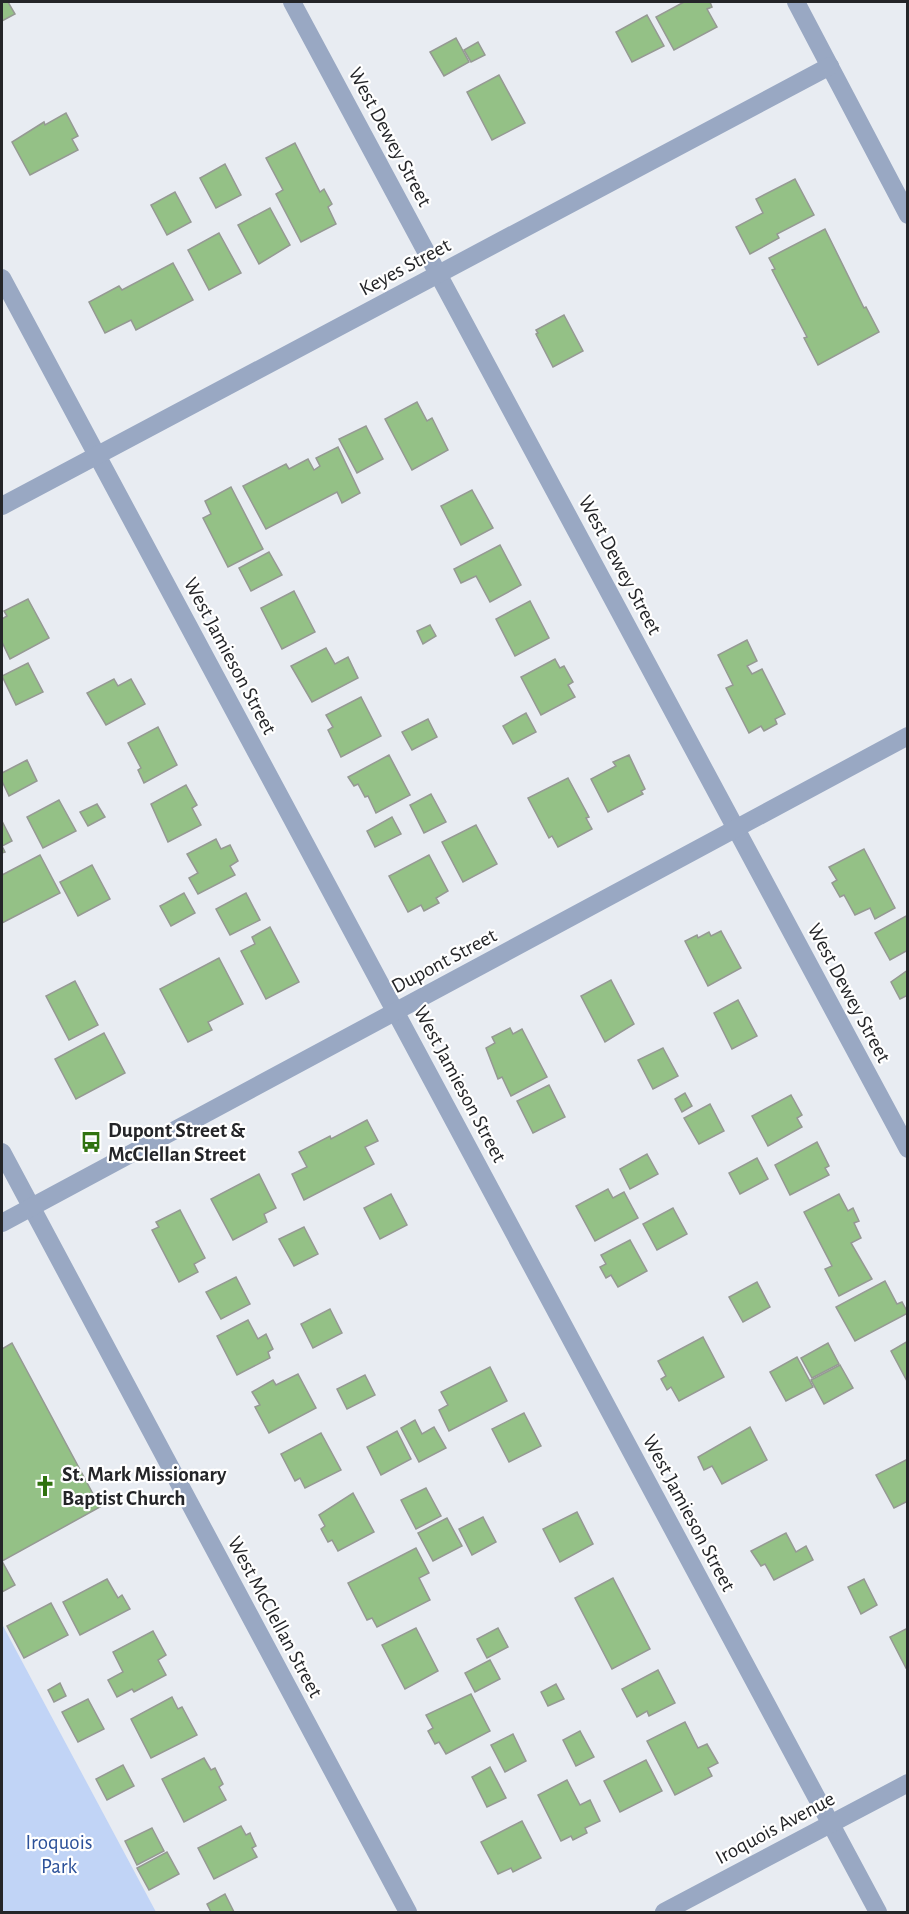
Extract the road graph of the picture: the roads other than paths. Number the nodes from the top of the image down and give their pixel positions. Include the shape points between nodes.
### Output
1 (292, 2) edge
2 (796, 2) edge
3 (830, 66) junction
4 (908, 215) edge
5 (438, 275) junction
6 (2, 278) edge
7 (97, 456) junction
8 (2, 506) edge
9 (908, 736) edge
10 (736, 829) junction
11 (396, 1012) junction
12 (908, 1149) edge
13 (2, 1152) edge
14 (31, 1208) junction
15 (2, 1223) edge
16 (908, 1783) edge
17 (830, 1824) junction
18 (408, 1912) edge
19 (664, 1912) edge
20 (878, 1912) edge

1 - 5 street, West Dewey Street
2 - 3 street
3 - 4 street
3 - 5 street, Keyes Street
5 - 7 street, Keyes Street
5 - 10 street, West Dewey Street
6 - 7 street, West Jamieson Street
7 - 8 street, Keyes Street
7 - 11 street, West Jamieson Street
9 - 10 street, Dupont Street
10 - 11 street, Dupont Street
10 - 12 street, West Dewey Street
11 - 14 street, Dupont Street
11 - 17 street, West Jamieson Street
13 - 14 street, West McClellan Street
14 - 15 street, Dupont Street
14 - 18 street, West McClellan Street
16 - 17 street, Iroquois Avenue
17 - 19 street, Iroquois Avenue
17 - 20 street, West Jamieson Street

